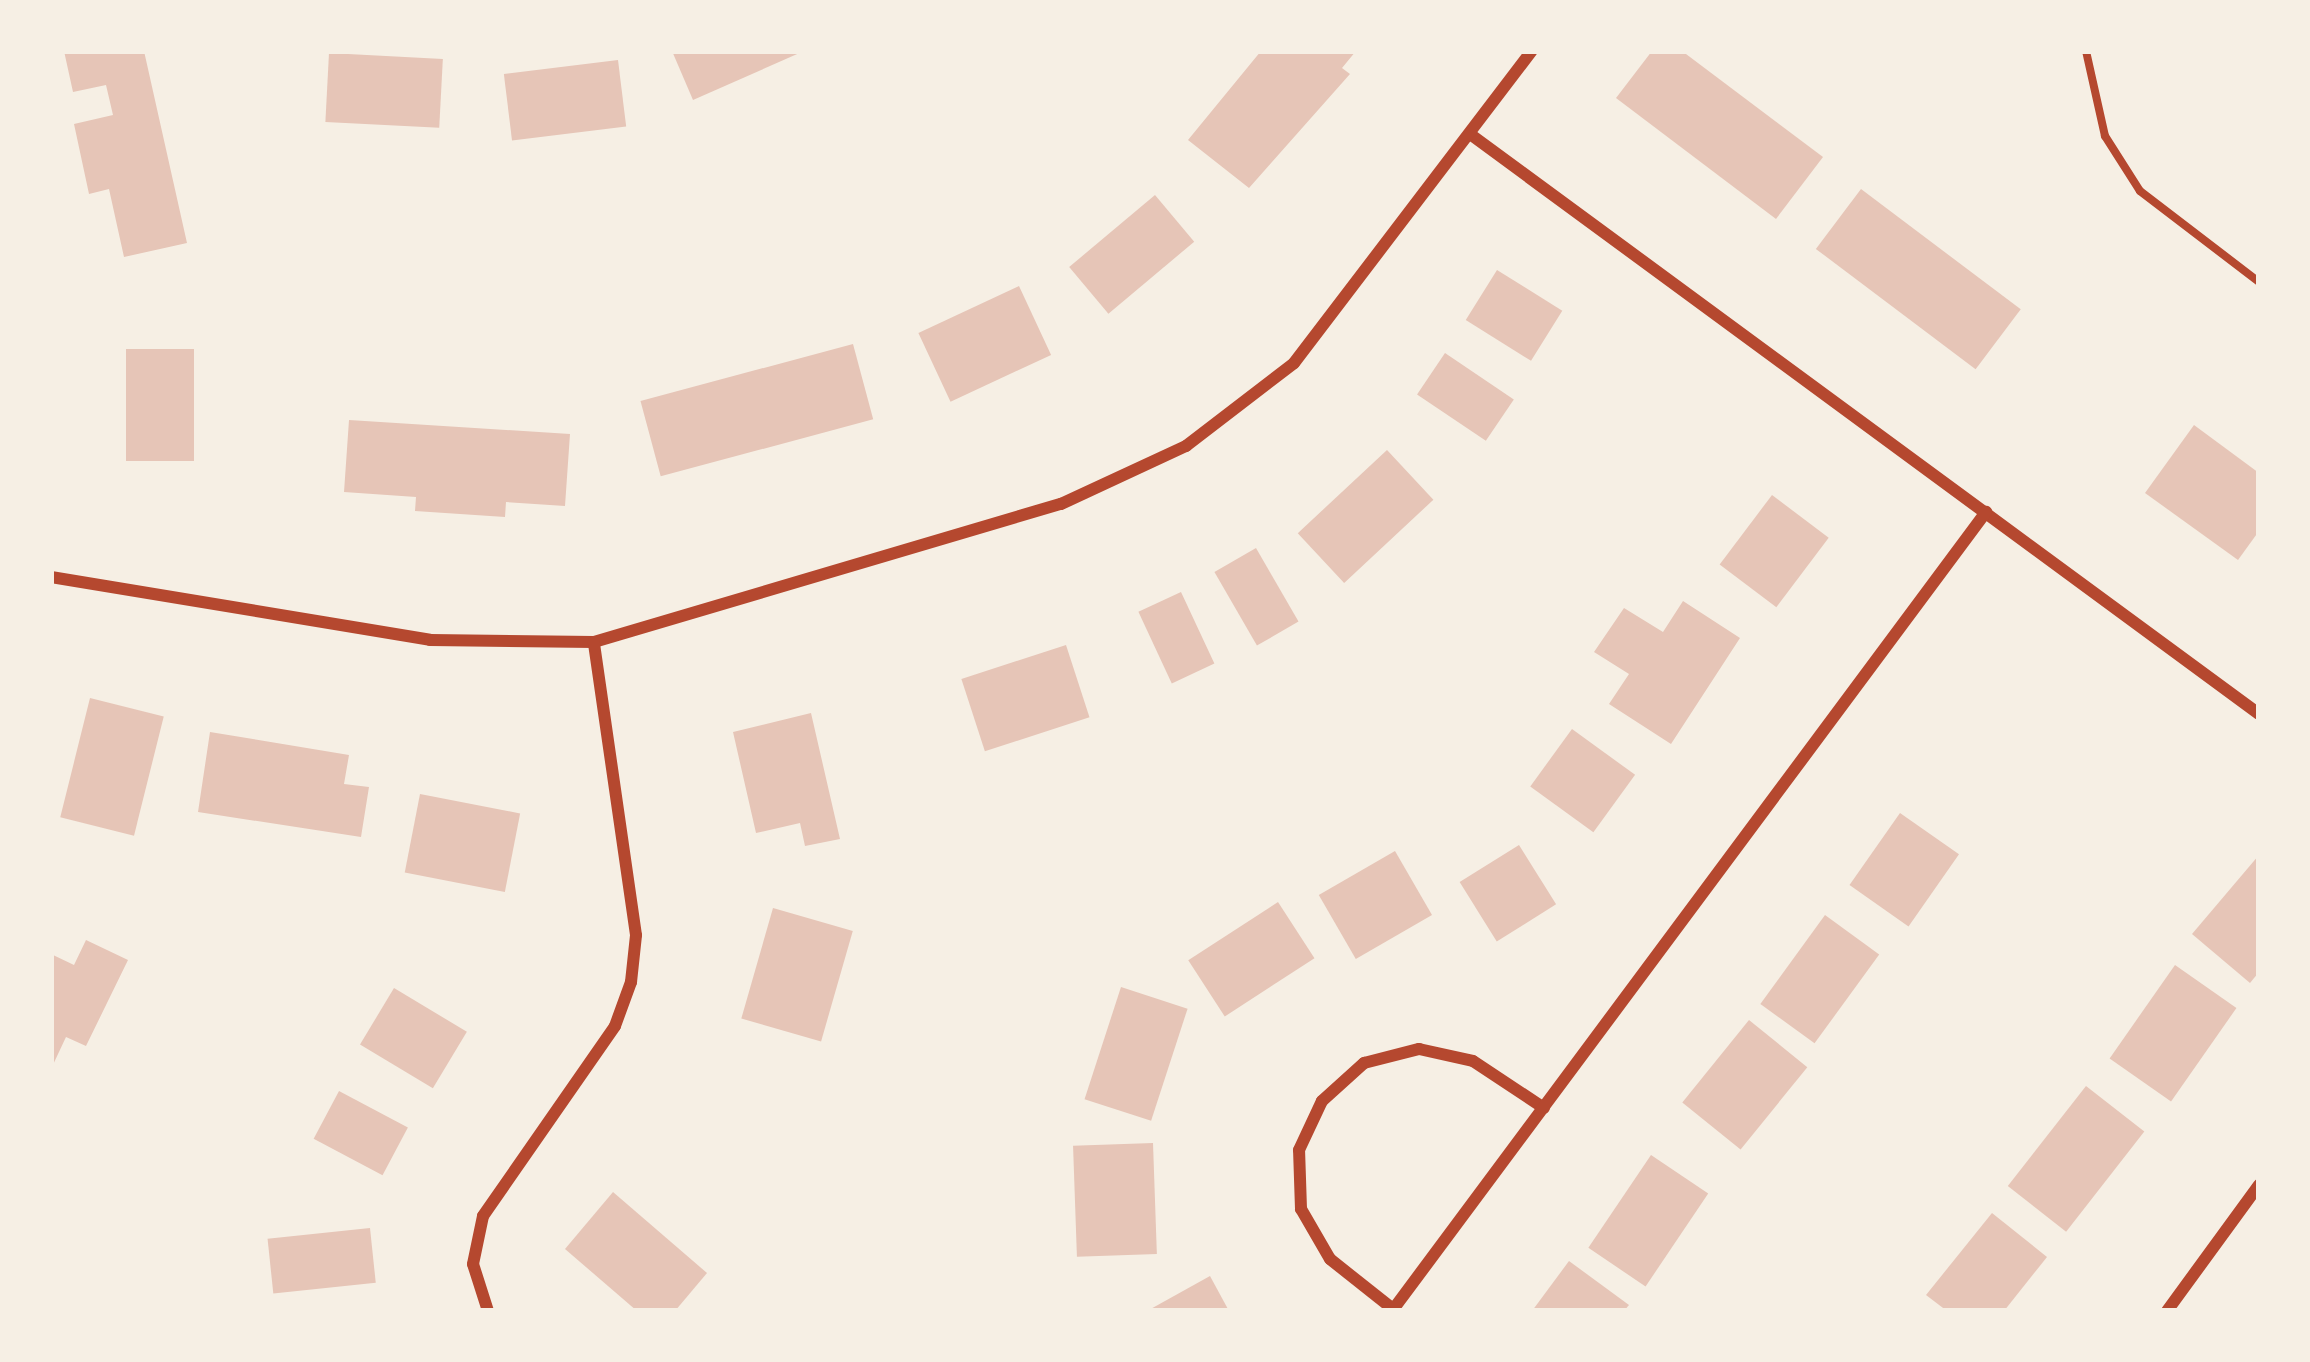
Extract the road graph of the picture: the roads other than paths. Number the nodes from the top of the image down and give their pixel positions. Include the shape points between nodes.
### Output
1 (1532, 51) edge
2 (1470, 134) junction
3 (1986, 512) junction
4 (51, 578) edge
5 (594, 642) junction
6 (2259, 714) edge
7 (1544, 1108) junction
8 (2259, 1186) edge
9 (1393, 1310) edge
10 (488, 1311) edge
11 (2167, 1311) edge

1 - 2 street
2 - 3 street
2 - 5 street via 1313,344 1244,405 1157,464 1061,504
3 - 6 street
3 - 7 street
4 - 5 street via 430,640
5 - 10 street via 636,935 631,982 615,1027 483,1216 473,1264
7 - 9 street
7 - 9 street via 1473,1061 1419,1049 1364,1063 1322,1100 1299,1150 1301,1208 1330,1259
8 - 11 street

